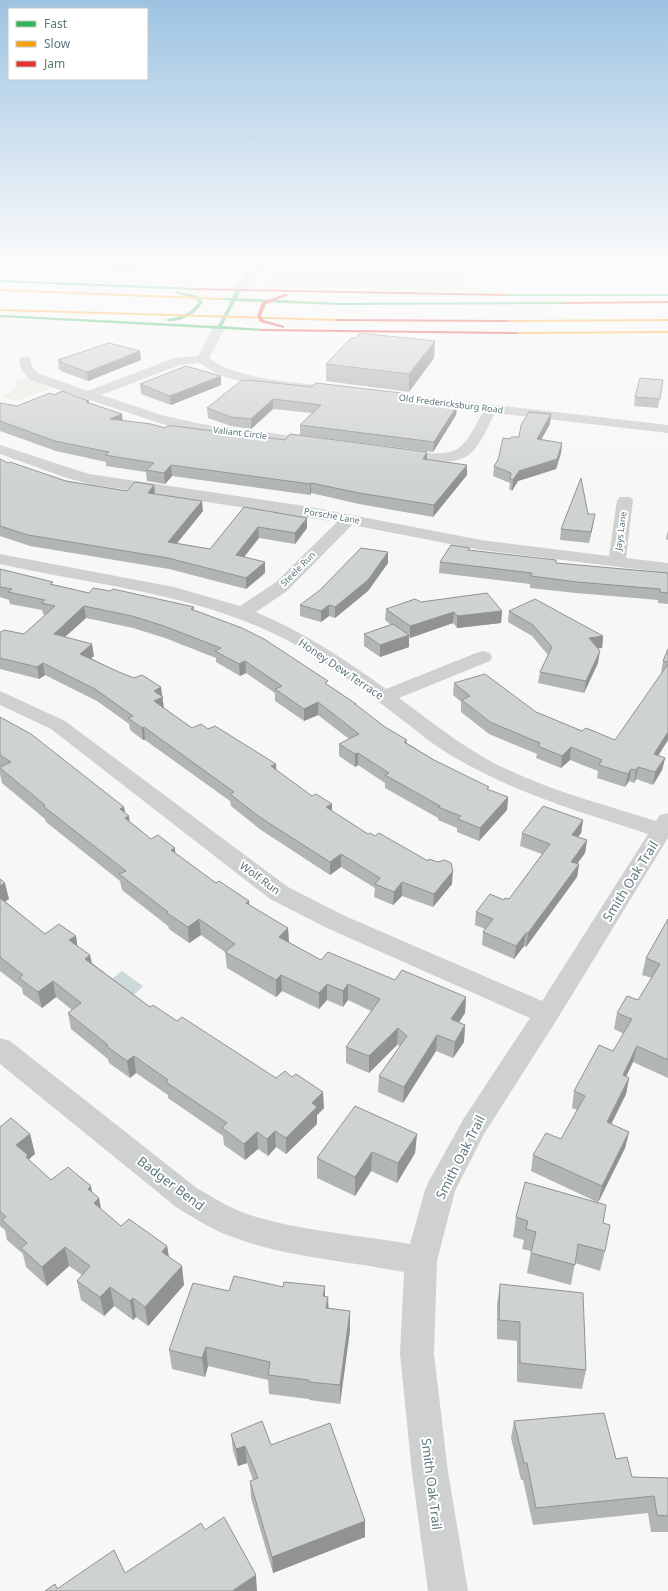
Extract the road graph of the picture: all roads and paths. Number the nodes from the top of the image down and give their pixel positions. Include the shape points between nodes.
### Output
1 (214, 335) edge
2 (203, 359) junction
3 (25, 360) dead end
4 (354, 392) edge
5 (369, 394) edge
6 (89, 396) junction
7 (491, 409) junction
8 (668, 429) edge
9 (327, 444) edge
10 (0, 449) edge
11 (382, 451) edge
12 (625, 500) dead end
13 (349, 519) junction
14 (0, 560) edge
15 (617, 561) junction
16 (668, 568) edge
17 (242, 613) junction
18 (483, 657) dead end
19 (0, 697) edge
20 (384, 697) junction
21 (665, 825) edge
22 (547, 1014) junction
23 (0, 1049) edge
24 (421, 1261) junction
25 (448, 1591) edge

1 - 2 street
2 - 4 street via 211,368 236,376
2 - 6 street via 178,361
3 - 6 street, Valiant Circle via 27,369 35,377
5 - 7 street, Old Fredericksburg Road
6 - 9 street, Valiant Circle via 162,420 202,428
7 - 8 street, Old Fredericksburg Road
7 - 11 street via 464,452 450,457 428,457
10 - 13 street, Porsche Lane via 90,479
12 - 15 street, Jays Lane
13 - 15 street, Porsche Lane via 482,545
13 - 17 street, Steele Run via 281,587
14 - 17 street, Honey Dew Terrace via 162,589
15 - 16 street, Porsche Lane
17 - 20 street, Honey Dew Terrace via 312,648
18 - 20 street
19 - 22 street, Wolf Run via 58,725 279,892 336,922
20 - 21 street, Honey Dew Terrace via 461,753 494,772 530,786
21 - 22 street, Smith Oak Trail
22 - 24 street, Smith Oak Trail via 474,1126 444,1184
23 - 24 street, Badger Bend via 187,1198 216,1215 240,1226
24 - 25 street, Smith Oak Trail via 417,1354 430,1472

